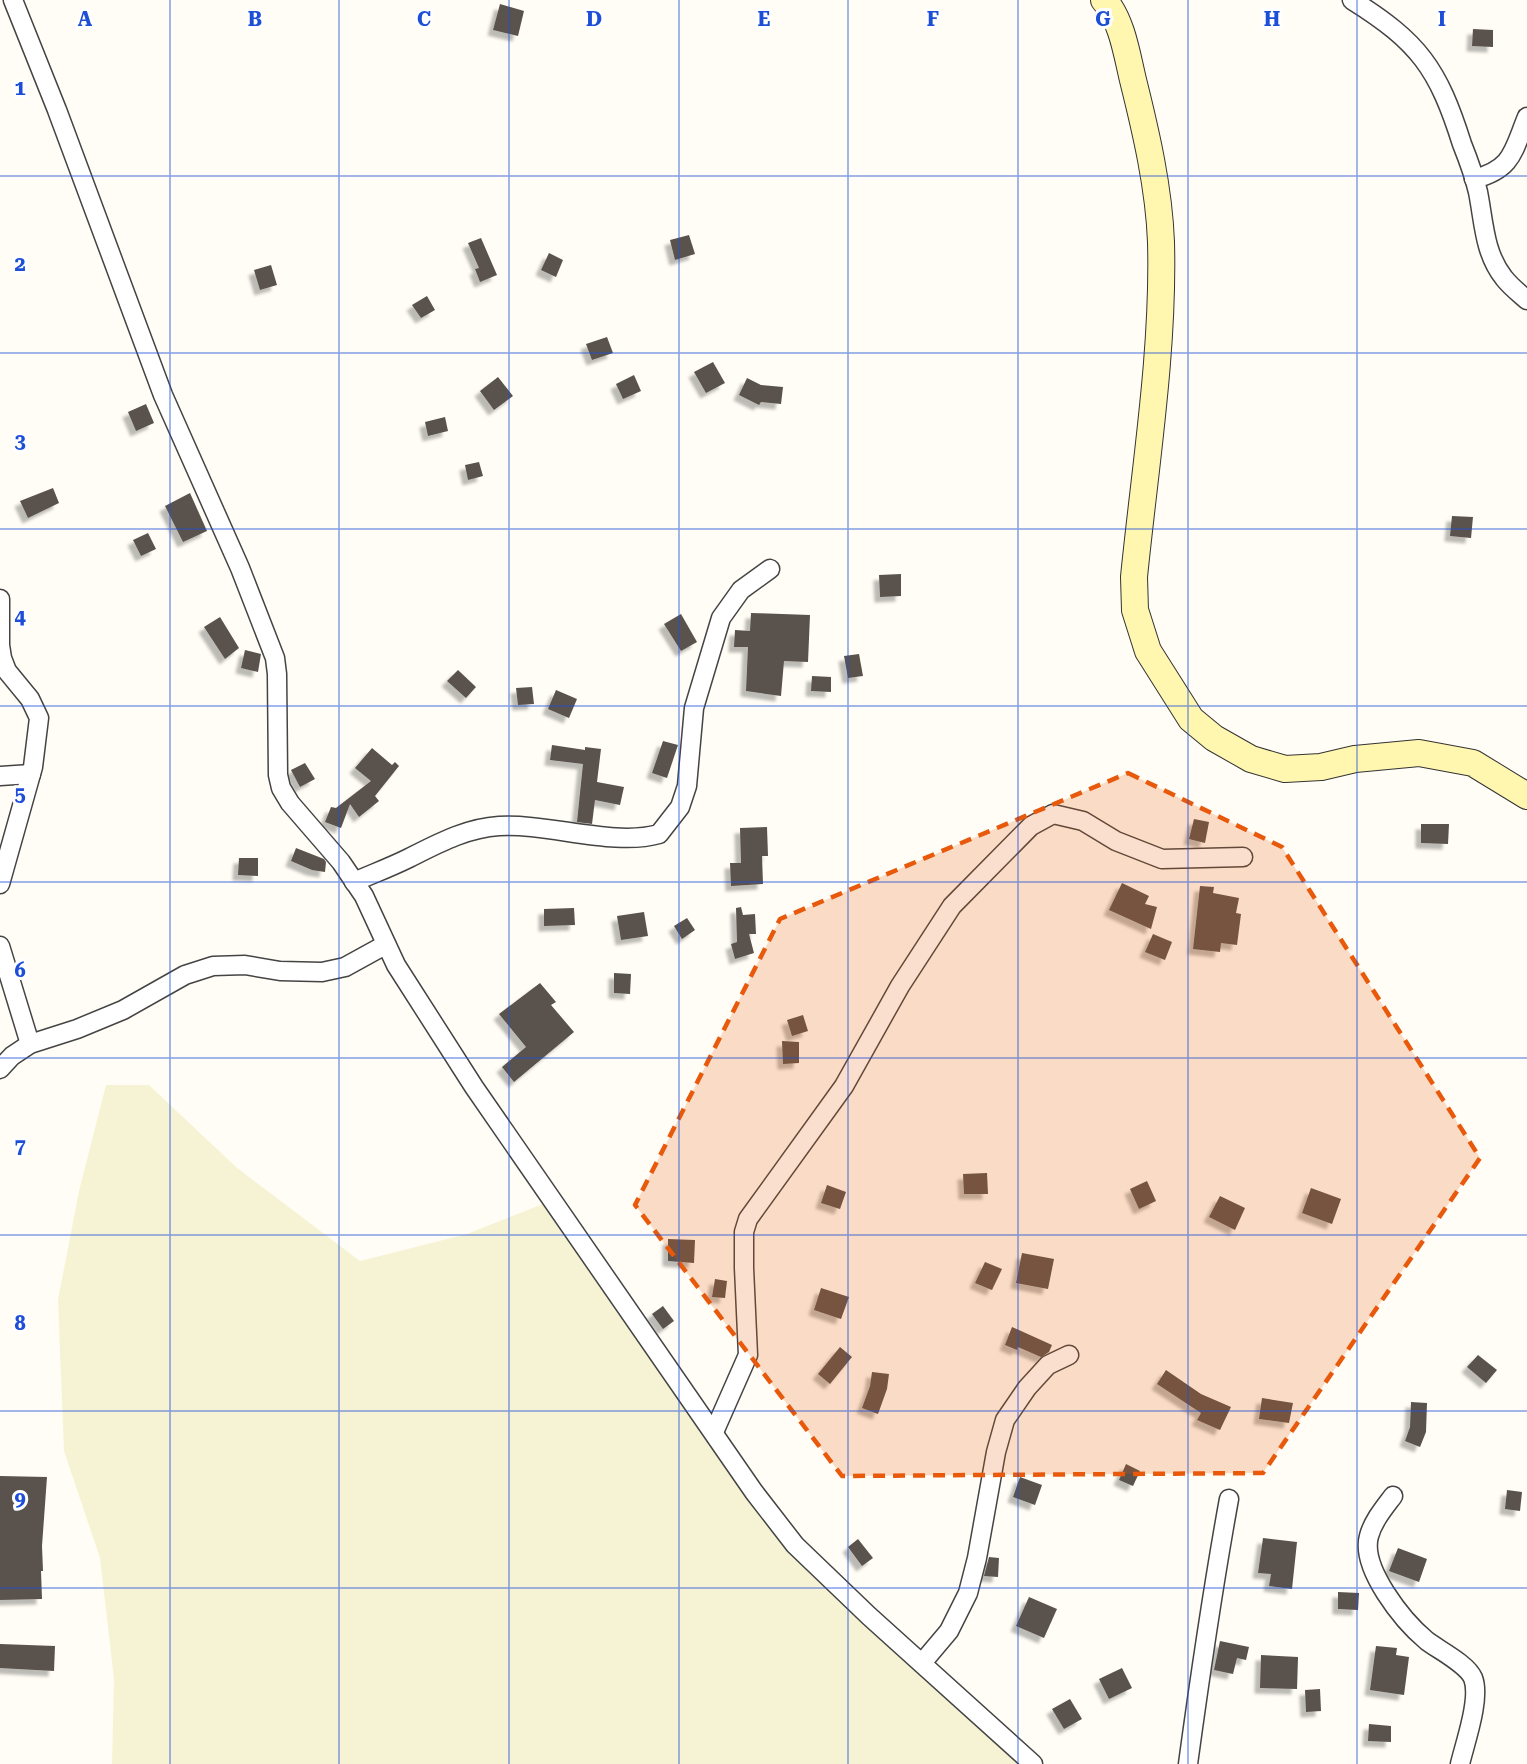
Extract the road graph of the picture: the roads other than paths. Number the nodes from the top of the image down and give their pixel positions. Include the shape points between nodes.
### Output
1 (13, 0) edge
2 (1104, 0) edge
3 (1352, 0) edge
4 (1527, 117) edge
5 (1474, 179) junction
6 (1527, 300) edge
7 (770, 569) dead end
8 (0, 598) edge
9 (31, 774) junction
10 (0, 776) edge
11 (1527, 796) edge
12 (1243, 857) dead end
13 (354, 882) junction
14 (0, 884) edge
15 (385, 945) junction
16 (0, 946) edge
17 (8, 997) edge
18 (30, 1044) junction
19 (0, 1069) edge
20 (1069, 1355) dead end
21 (714, 1432) junction
22 (1393, 1496) dead end
23 (1229, 1499) dead end
24 (922, 1663) junction
25 (1033, 1764) edge
26 (1188, 1764) edge
27 (1461, 1764) edge

1 - 13 street via 163,394 240,568 274,658 281,788
2 - 11 main road via 1120,31 1138,98 1152,162 1161,240 1160,330 1134,577 1135,610 1148,651 1191,719 1214,738 1251,759 1285,769 1419,753 1473,763
3 - 5 street via 1385,21 1427,62 1452,113
4 - 5 street via 1500,170
5 - 6 street via 1492,261 1505,280
7 - 13 street via 741,590 721,618 694,708 687,786 680,807 659,834 635,838 498,826 442,841
8 - 9 street via 2,658 39,718
9 - 10 street
9 - 14 street
12 - 21 street via 1162,859 1116,841 1083,821 1053,814 1031,826 952,906 900,986 844,1086 748,1219 744,1232 748,1355
13 - 15 street
15 - 18 street via 345,967 322,972 213,966 185,975 123,1010
15 - 21 street via 474,1086
16 - 17 street
17 - 18 street
18 - 19 street
20 - 24 street via 1048,1365 1005,1420 968,1593 949,1631
21 - 24 street via 795,1545
22 - 27 street via 1374,1522 1368,1550 1383,1589 1396,1609 1426,1640 1473,1677 1473,1706
23 - 26 street
24 - 25 street

